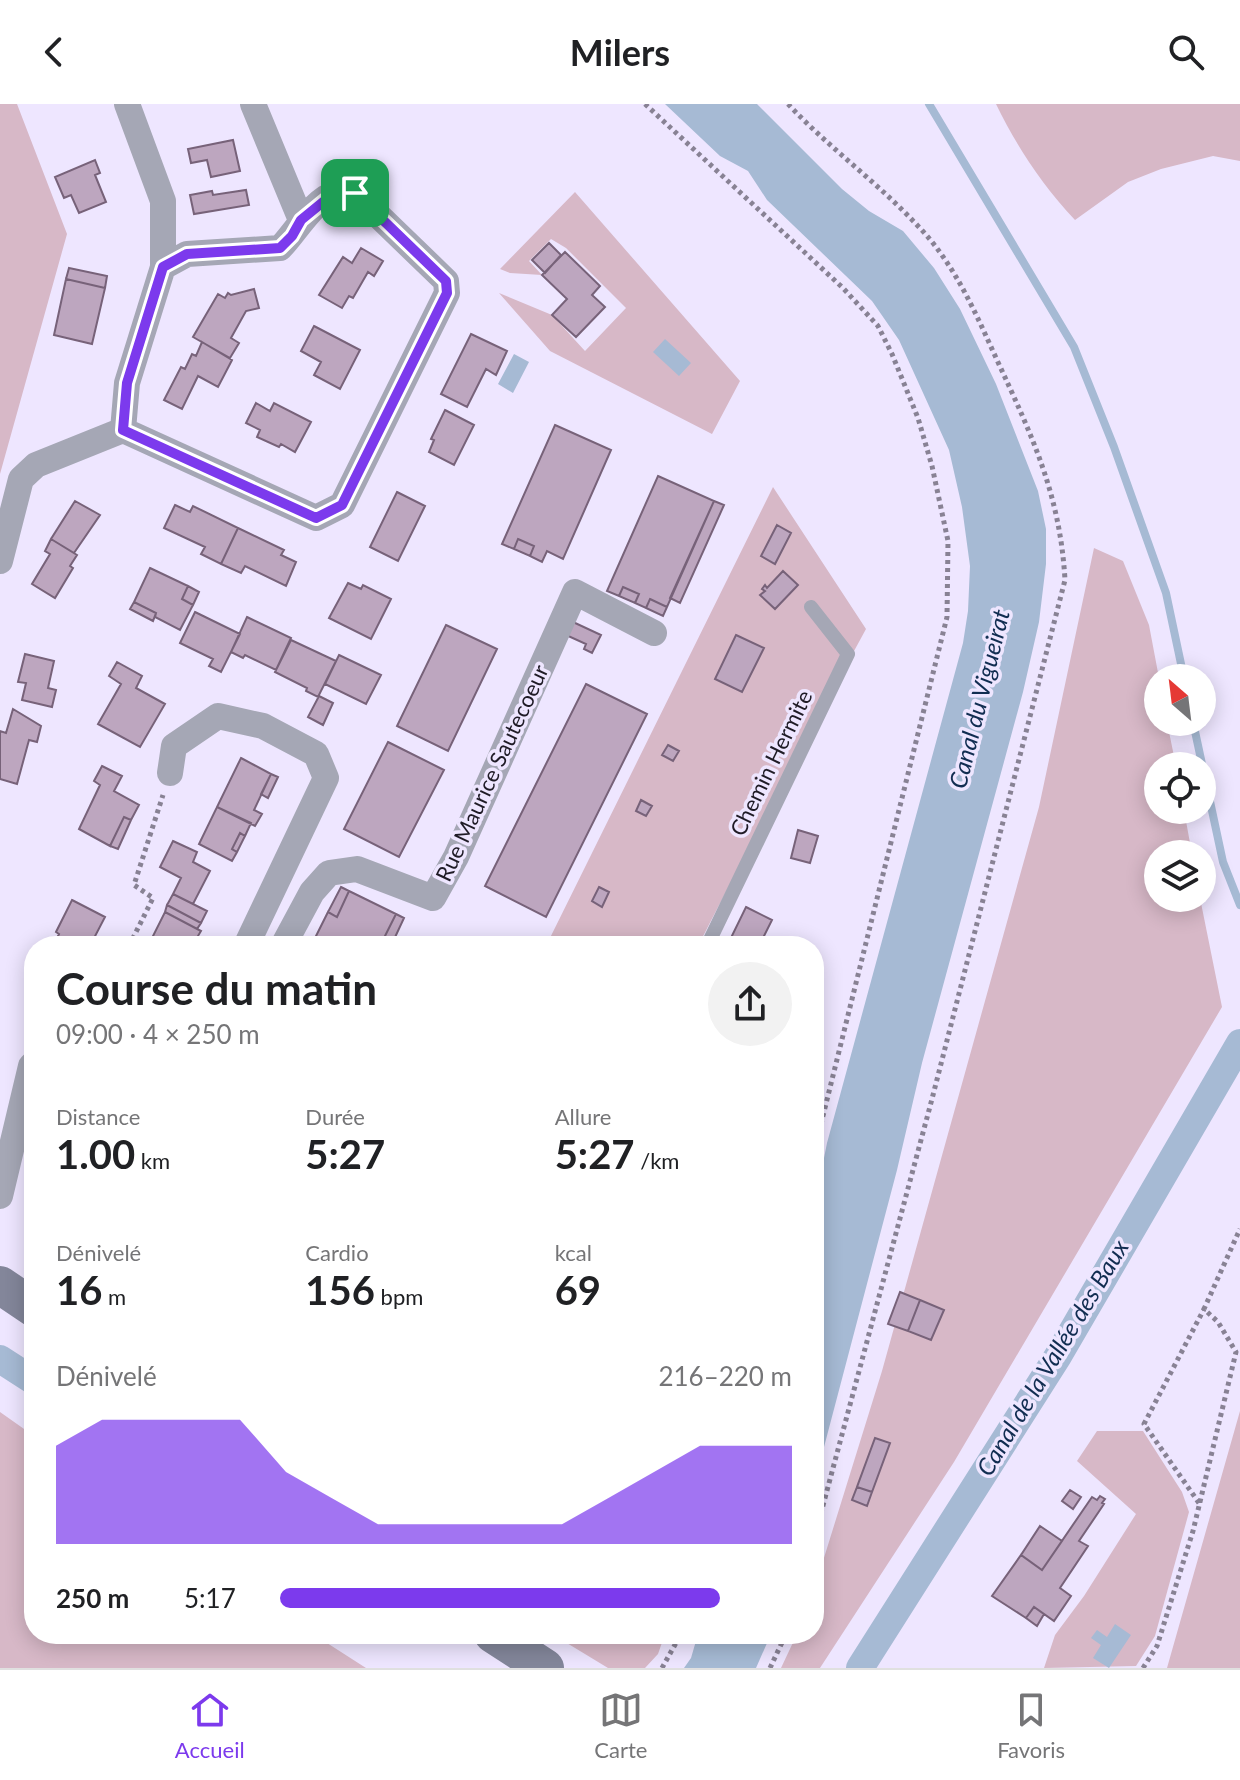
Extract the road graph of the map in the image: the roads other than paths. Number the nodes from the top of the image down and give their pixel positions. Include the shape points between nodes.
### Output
1 (127, 104) edge
2 (253, 104) edge
3 (301, 220) junction
4 (163, 267) junction
5 (123, 430) junction
6 (0, 561) edge
7 (811, 607) dead end
8 (654, 633) dead end
9 (170, 773) road end
10 (251, 936) edge
11 (288, 936) edge
12 (712, 936) edge
13 (24, 1095) edge
14 (0, 1195) edge
15 (0, 1285) edge
16 (24, 1301) edge
17 (508, 1644) edge
18 (545, 1668) edge

1 - 4 street via 163,201
2 - 3 street
3 - 4 street via 280,248 187,254
3 - 5 street via 334,193 355,193 446,281 447,293 342,505 316,518
4 - 5 street via 127,383
5 - 6 street via 36,465 21,479
7 - 12 lane, Chemin Hermite via 848,654
8 - 11 street, Rue Maurice Sautecoeur via 575,592 433,898 357,869 329,873
9 - 10 street via 174,746 218,716 263,726 316,754 326,778
13 - 14 street
15 - 16 main road
17 - 18 main road

